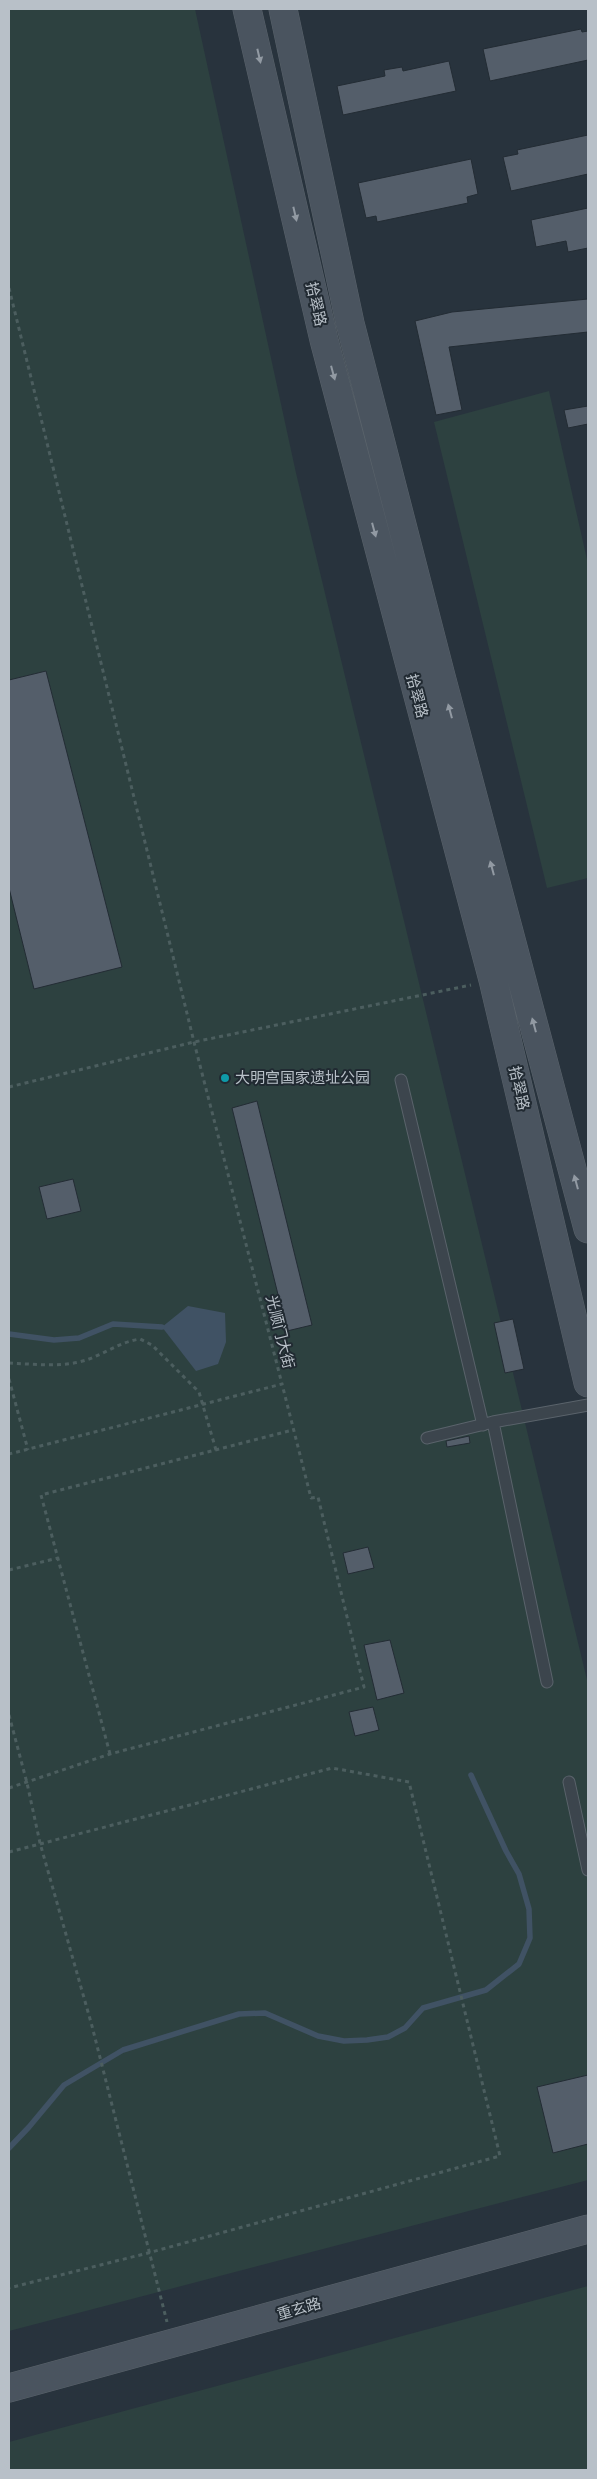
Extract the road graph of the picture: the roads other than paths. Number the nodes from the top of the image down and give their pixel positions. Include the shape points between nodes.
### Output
1 (247, 9) edge
2 (283, 9) edge
3 (401, 1080) dead end
4 (588, 1230) edge
5 (588, 1383) edge
6 (588, 1405) edge
7 (488, 1424) junction
8 (427, 1438) dead end
9 (547, 1682) dead end
10 (569, 1782) dead end
11 (588, 1870) edge
12 (588, 2229) edge
13 (9, 2388) edge

1 -> 5 main road, 拾翠路 via 324,340 493,980
4 -> 2 main road, 拾翠路 via 350,323
3 - 7 lane
6 - 7 lane
7 - 8 lane
7 - 9 lane
10 - 11 lane
12 - 13 main road, 重玄路

